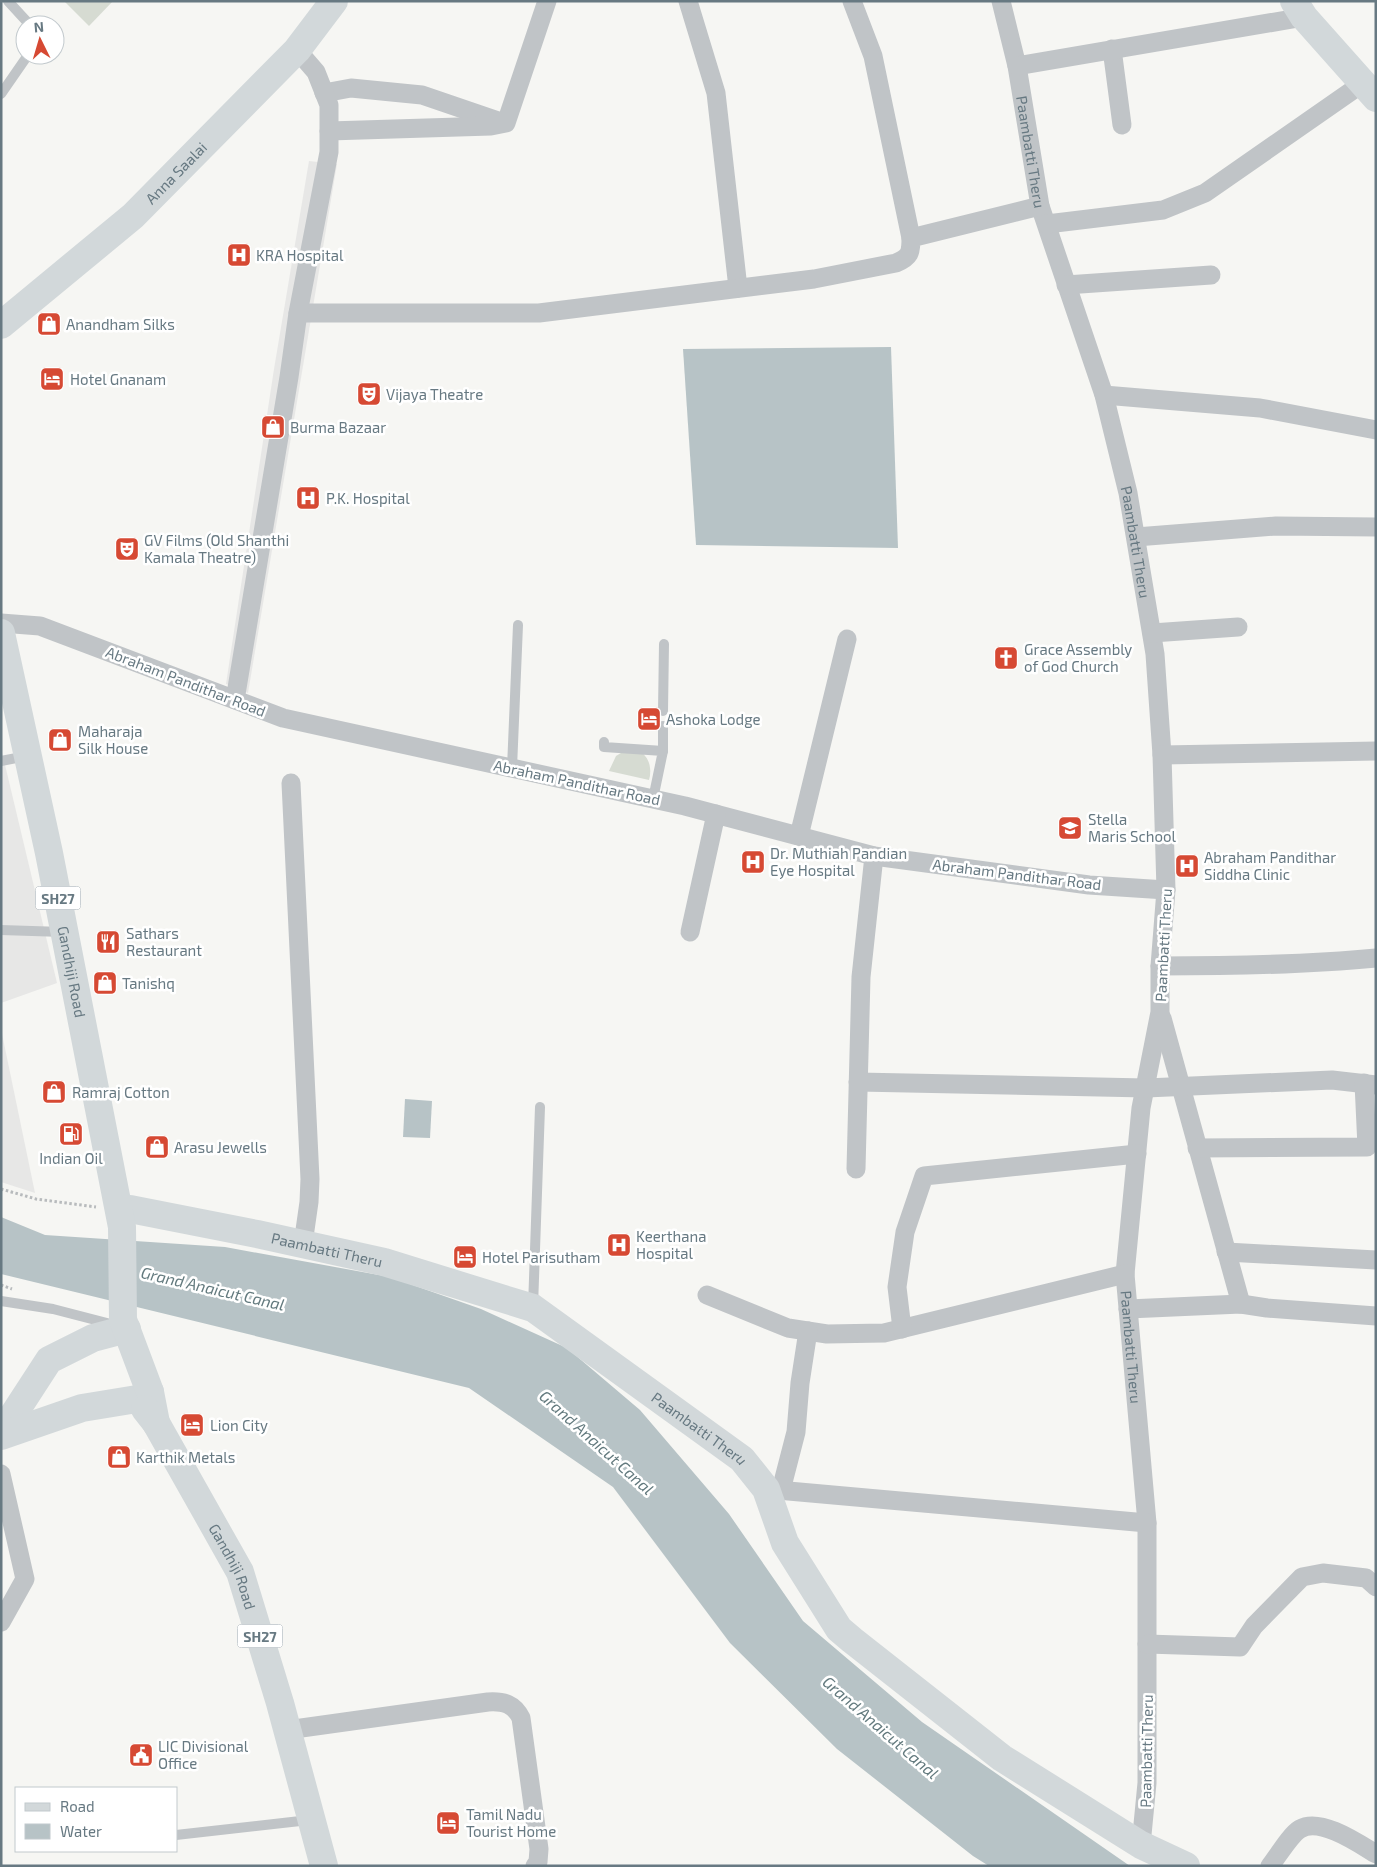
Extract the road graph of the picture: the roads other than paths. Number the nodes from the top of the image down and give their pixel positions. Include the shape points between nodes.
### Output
1 (8, 1) edge
2 (334, 1) edge
3 (547, 1) edge
4 (688, 1) edge
5 (852, 1) edge
6 (1001, 1) edge
7 (1299, 9) edge
8 (21, 15) edge
9 (297, 50) junction
10 (1112, 50) junction
11 (21, 65) edge
12 (1017, 66) junction
13 (1369, 90) edge
14 (324, 93) junction
15 (1, 94) edge
16 (506, 123) junction
17 (1122, 125) dead end
18 (329, 132) junction
19 (1040, 206) junction
20 (1047, 224) junction
21 (911, 238) junction
22 (1211, 275) dead end
23 (1066, 285) junction
24 (738, 288) junction
25 (298, 313) junction
26 (1, 325) edge
27 (1104, 394) junction
28 (1376, 430) edge
29 (1376, 527) edge
30 (1136, 537) junction
31 (1, 623) edge
32 (518, 626) dead end
33 (1238, 627) dead end
34 (1, 633) edge
35 (1152, 633) junction
36 (848, 639) dead end
37 (664, 644) dead end
38 (235, 700) junction
39 (663, 712) dead end
40 (663, 726) dead end
41 (604, 742) dead end
42 (662, 751) junction
43 (1376, 751) edge
44 (1162, 755) junction
45 (14, 758) edge
46 (512, 768) junction
47 (291, 783) dead end
48 (653, 799) junction
49 (716, 814) junction
50 (799, 836) junction
51 (874, 856) junction
52 (1166, 890) junction
53 (1, 930) edge
54 (65, 932) junction
55 (690, 932) dead end
56 (1376, 958) edge
57 (1160, 966) junction
58 (1160, 1012) junction
59 (858, 1082) junction
60 (1370, 1084) edge
61 (1182, 1086) junction
62 (1146, 1088) junction
63 (540, 1107) dead end
64 (1371, 1147) edge
65 (1197, 1148) junction
66 (1137, 1154) junction
67 (856, 1169) dead end
68 (116, 1218) junction
69 (303, 1244) junction
70 (1226, 1252) junction
71 (1376, 1260) edge
72 (1125, 1274) junction
73 (707, 1295) dead end
74 (1, 1301) edge
75 (1241, 1304) junction
76 (533, 1308) junction
77 (1128, 1310) junction
78 (1376, 1316) edge
79 (114, 1325) junction
80 (902, 1329) junction
81 (808, 1331) junction
82 (144, 1396) junction
83 (1, 1435) edge
84 (1, 1474) edge
85 (774, 1490) junction
86 (1147, 1523) junction
87 (1376, 1587) edge
88 (1, 1622) edge
89 (1147, 1644) junction
90 (287, 1730) junction
91 (311, 1820) junction
92 (178, 1835) edge
93 (1141, 1845) junction
94 (1376, 1854) edge
95 (324, 1866) edge
96 (535, 1866) edge
97 (1186, 1866) edge
98 (1270, 1866) edge

1 - 8 lane
2 - 9 street, Anna Saalai
3 - 16 street
4 - 24 street via 716,93
5 - 21 street via 873,56
6 - 12 street, Paambatti Theru
7 - 10 street
7 - 13 street
9 - 14 street via 316,72
9 - 26 street, Anna Saalai via 132,216
10 - 12 street
10 - 17 street
11 - 15 lane
12 - 19 street, Paambatti Theru
13 - 20 street via 1205,193 1163,210
14 - 16 street via 351,88 422,95
14 - 18 street via 329,105
16 - 18 street
18 - 25 street via 329,152
19 - 20 street, Paambatti Theru
19 - 21 street
20 - 23 street, Paambatti Theru
21 - 24 street via 911,251 905,260 896,263 814,279
22 - 23 street
23 - 27 street, Paambatti Theru
24 - 25 street via 540,313
25 - 38 street
27 - 28 street via 1260,408
27 - 30 street, Paambatti Theru
29 - 30 street via 1276,526
30 - 35 street, Paambatti Theru
31 - 38 street, Abraham Pandithar Road via 40,626
32 - 46 lane
33 - 35 street
34 - 45 street, Gandhiji Road / SH27
35 - 44 street, Paambatti Theru
36 - 50 street
37 - 39 lane
38 - 46 street, Abraham Pandithar Road via 283,718
40 - 42 lane
41 - 42 lane via 604,747
42 - 48 lane
43 - 44 street
44 - 52 street, Paambatti Theru
45 - 54 street, Gandhiji Road / SH27
46 - 48 street, Abraham Pandithar Road
47 - 69 street via 310,1179
48 - 49 street, Abraham Pandithar Road
49 - 50 street, Abraham Pandithar Road
49 - 55 street
50 - 51 street, Abraham Pandithar Road
51 - 52 street, Abraham Pandithar Road via 1089,885
51 - 59 street via 861,977
52 - 57 street, Paambatti Theru
53 - 54 lane
54 - 68 street, Gandhiji Road / SH27 via 109,1164
56 - 57 street via 1260,966
57 - 58 street, Paambatti Theru
58 - 61 street
58 - 62 street, Paambatti Theru
59 - 62 street
59 - 67 street
60 - 61 street via 1332,1080
60 - 64 street
61 - 62 street
61 - 65 street
62 - 66 street, Paambatti Theru
63 - 76 lane
64 - 65 street
65 - 70 street
66 - 72 street, Paambatti Theru
66 - 80 street via 924,1176 905,1232 897,1287
68 - 69 street, Paambatti Theru
68 - 79 street, SH27
69 - 76 street, Paambatti Theru via 384,1262
70 - 71 street
70 - 75 street
72 - 77 street, Paambatti Theru
72 - 80 street
73 - 81 street via 788,1328
74 - 79 lane via 53,1308
75 - 77 street
75 - 78 street
76 - 85 street, Paambatti Theru via 742,1459
77 - 86 street, Paambatti Theru
79 - 82 street, Gandhiji Road / SH27
79 - 83 street via 49,1360
80 - 81 street via 884,1333
81 - 85 street via 796,1432
82 - 83 street via 82,1408
82 - 90 street, Gandhiji Road / SH27 via 240,1572
84 - 88 street via 26,1579
85 - 86 street
85 - 93 street, Paambatti Theru via 785,1543 839,1629 1002,1758
86 - 89 street, Paambatti Theru
87 - 89 street via 1366,1578 1323,1573 1302,1577 1254,1626 1240,1647
89 - 93 street, Paambatti Theru via 1147,1783
90 - 91 street, Gandhiji Road / SH27
90 - 96 street via 488,1702 510,1704 521,1718 539,1849
91 - 92 lane
91 - 95 street, Gandhiji Road / SH27
93 - 97 street, Paambatti Theru
94 - 98 street via 1322,1826 1309,1825 1298,1830

